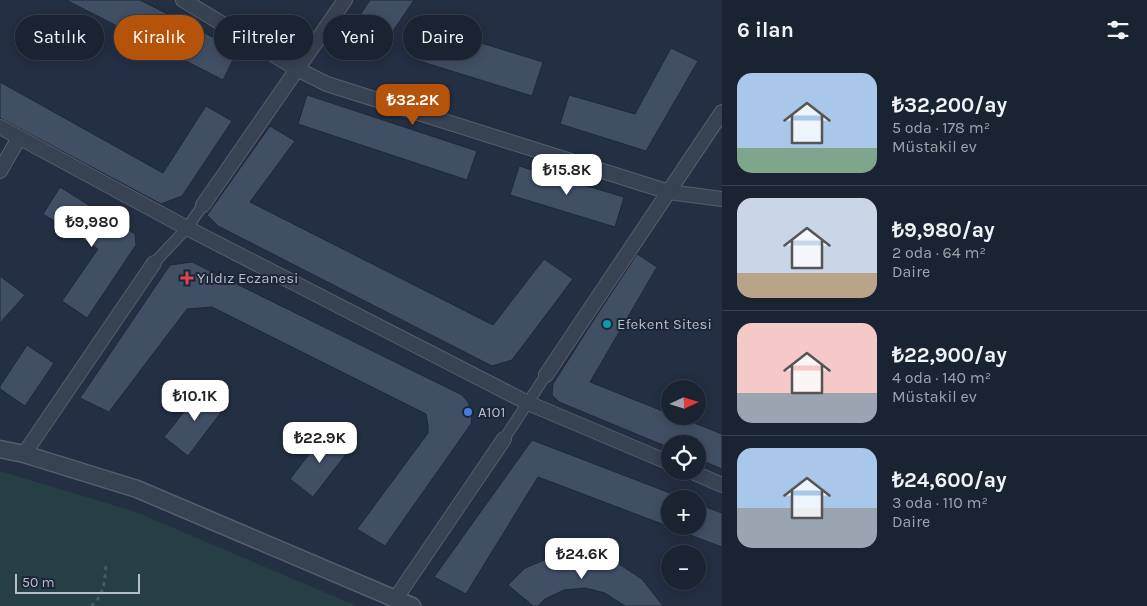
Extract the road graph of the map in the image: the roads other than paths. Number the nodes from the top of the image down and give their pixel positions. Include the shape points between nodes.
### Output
1 (183, 0) edge
2 (344, 0) edge
3 (297, 69) junction
4 (722, 112) edge
5 (0, 127) edge
6 (19, 138) junction
7 (0, 171) edge
8 (669, 192) junction
9 (722, 199) edge
10 (202, 205) joint
11 (186, 228) junction
12 (154, 263) joint
13 (546, 375) joint
14 (528, 403) junction
15 (504, 438) joint
16 (0, 449) edge
17 (24, 454) junction
18 (661, 459) edge
19 (706, 478) edge
20 (722, 485) edge
21 (396, 598) junction
22 (412, 606) edge

1 - 3 street
2 - 3 street
3 - 8 street via 327,84
3 - 10 street
4 - 8 street
5 - 6 street
6 - 7 street
6 - 11 street
8 - 9 street
8 - 13 street
10 - 11 street
11 - 12 street
11 - 14 street
12 - 17 street
13 - 14 street
14 - 15 street
14 - 18 street
15 - 21 street
16 - 17 street
17 - 21 street via 136,489
19 - 20 street
21 - 22 street

